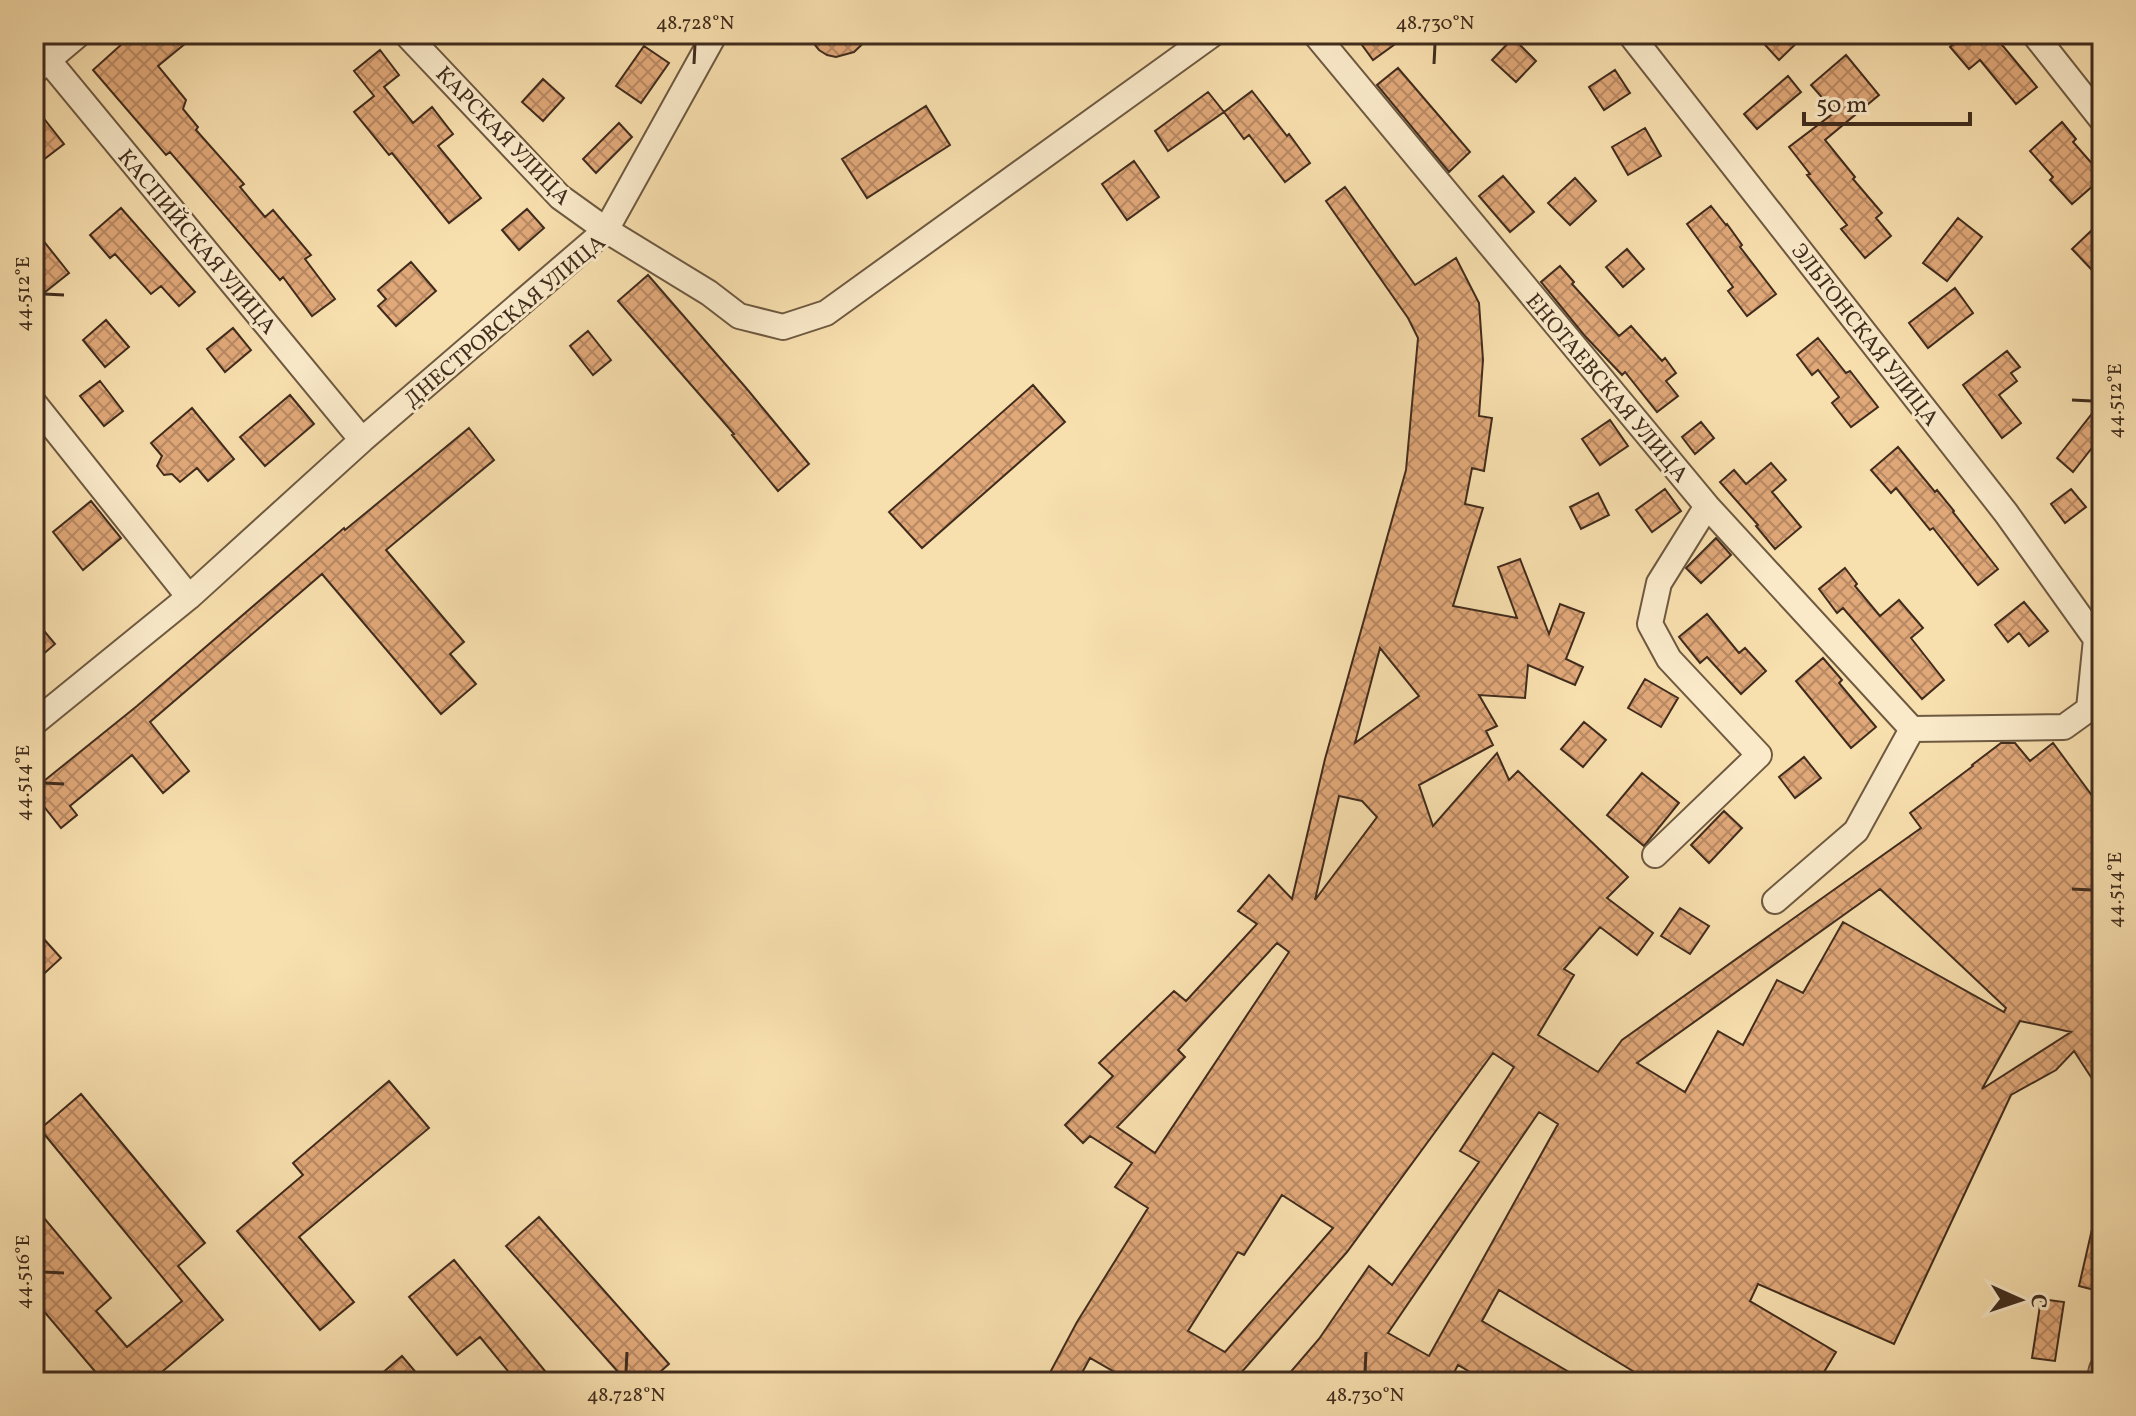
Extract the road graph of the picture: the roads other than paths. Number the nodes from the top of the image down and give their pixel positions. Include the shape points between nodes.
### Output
1 (79, 34) edge
2 (406, 34) edge
3 (707, 34) edge
4 (1213, 34) edge
5 (1315, 34) edge
6 (1630, 34) edge
7 (2034, 34) edge
8 (39, 58) edge
9 (2102, 120) edge
10 (606, 230) junction
11 (34, 403) edge
12 (362, 440) junction
13 (1707, 506) junction
14 (189, 597) junction
15 (2099, 636) edge
16 (34, 723) edge
17 (1912, 729) junction
18 (1655, 855) dead end
19 (1775, 901) dead end
20 (2102, 1369) edge
21 (2099, 1382) edge

1 - 8 street
2 - 10 street, КАРСКАЯ УЛИЦА via 560,197
3 - 10 street via 712,39
4 - 10 street, ДНЕСТРОВСКАЯ УЛИЦА via 826,313 783,327 739,316
5 - 13 street, ЕНОТАЕВСКАЯ УЛИЦА
6 - 15 street, ЭЛЬТОНСКАЯ УЛИЦА
7 - 9 street
8 - 12 street, КАСПИЙСКАЯ УЛИЦА
10 - 12 street, ДНЕСТРОВСКАЯ УЛИЦА
11 - 14 street
12 - 14 street, ДНЕСТРОВСКАЯ УЛИЦА
13 - 17 street, ЕНОТАЕВСКАЯ УЛИЦА
13 - 18 street via 1659,583 1650,624 1669,659 1759,755
14 - 16 street, ДНЕСТРОВСКАЯ УЛИЦА
15 - 17 street via 2089,709 2064,727
17 - 19 street via 1856,831
20 - 21 street

